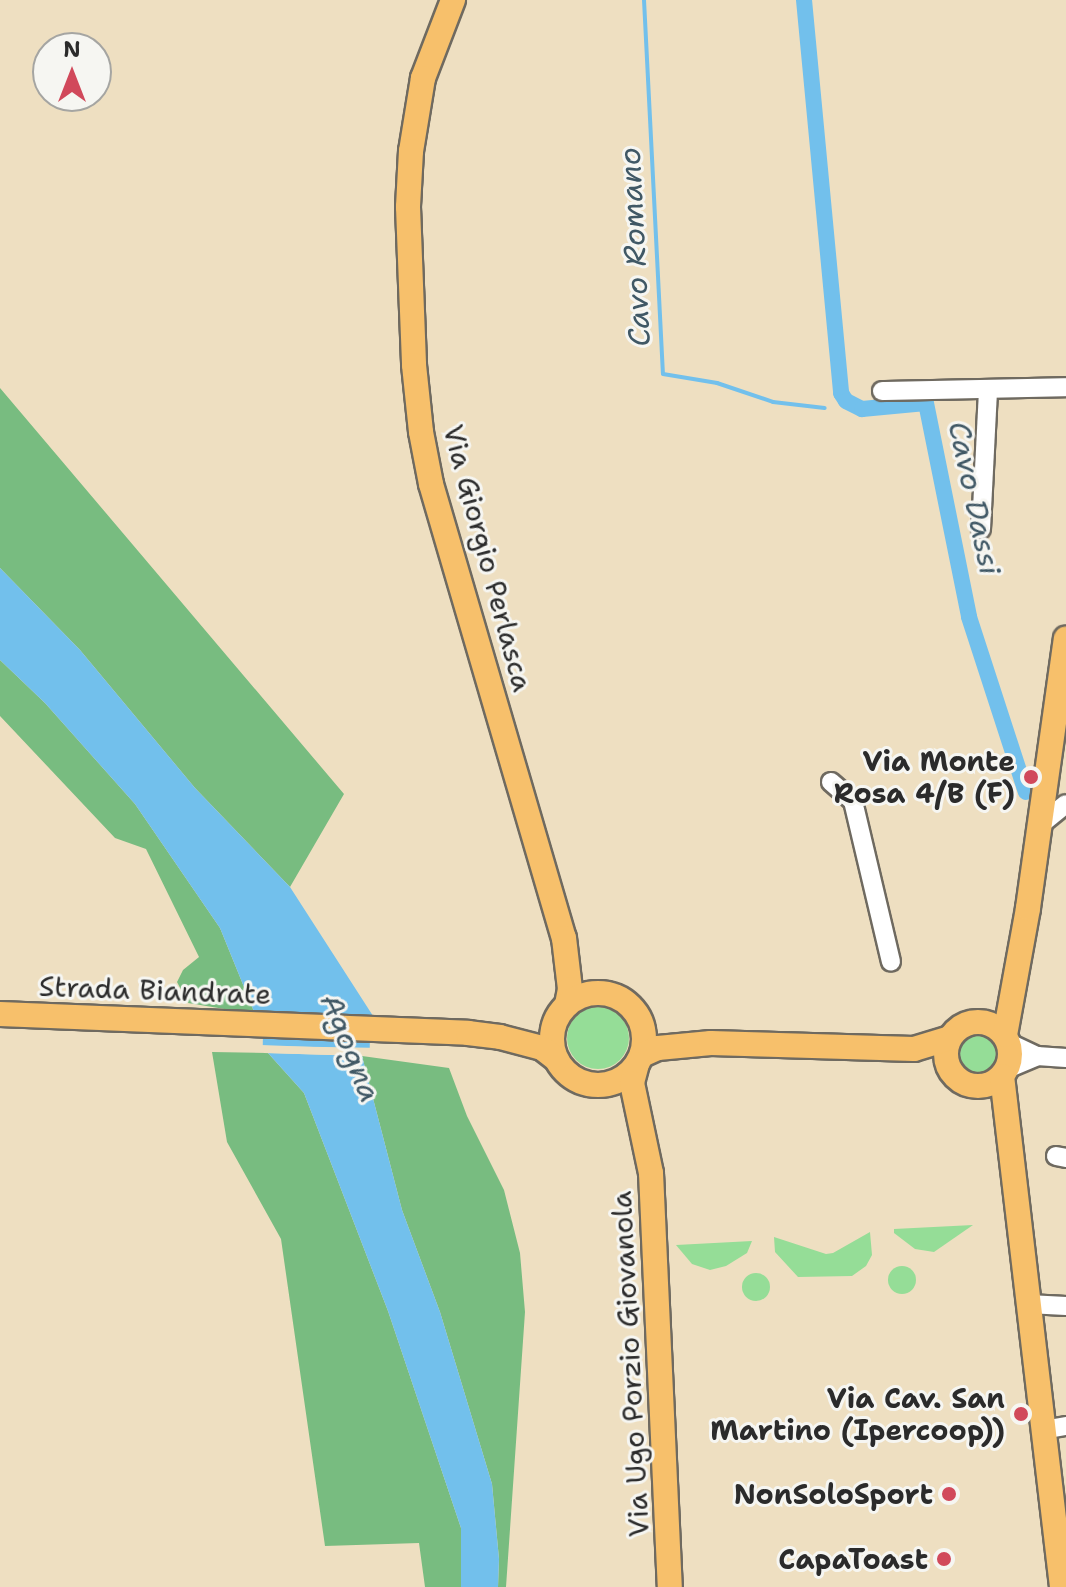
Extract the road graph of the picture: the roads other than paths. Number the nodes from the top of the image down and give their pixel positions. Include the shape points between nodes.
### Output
1 (453, 0) edge
2 (1066, 387) edge
3 (988, 389) junction
4 (882, 391) dead end
5 (981, 529) dead end
6 (1066, 639) edge
7 (831, 782) dead end
8 (1066, 804) edge
9 (1040, 825) junction
10 (564, 938) junction
11 (891, 962) dead end
12 (1013, 981) junction
13 (607, 994) junction
14 (562, 1012) junction
15 (0, 1014) edge
16 (640, 1018) junction
17 (976, 1022) junction
18 (500, 1037) junction
19 (949, 1038) junction
20 (1007, 1039) junction
21 (711, 1043) junction
22 (875, 1049) junction
23 (1037, 1056) junction
24 (1066, 1058) edge
25 (556, 1059) junction
26 (639, 1060) junction
27 (1004, 1072) junction
28 (960, 1079) junction
29 (592, 1085) junction
30 (1007, 1138) junction
31 (642, 1139) junction
32 (1028, 1304) junction
33 (1061, 1306) edge
34 (1055, 1428) edge
35 (670, 1587) edge
36 (1062, 1587) edge

1 - 10 main road, Via Giorgio Perlasca via 423,78 411,151 408,207 421,432 431,484
2 - 3 street
3 - 4 street
3 - 5 street
6 - 9 main road
7 - 11 street via 853,801
8 - 9 street
9 - 12 main road
10 - 13 main road, Via Giorgio Perlasca via 582,969
10 - 14 main road, Via Giorgio Perlasca via 570,989
12 - 17 main road
12 - 20 main road
13 - 14 main road via 586,994
13 - 16 main road via 620,998
14 - 18 main road, Strada Biandrate
14 - 25 main road via 552,1032
15 - 18 main road, Strada Biandrate via 392,1028
16 - 21 main road via 652,1027
16 - 26 main road via 644,1030
17 - 19 main road via 960,1026
17 - 20 main road via 992,1025
18 - 25 main road, Strada Biandrate via 542,1048
19 - 22 main road via 914,1049
19 - 28 main road via 945,1056
20 - 23 street
20 - 27 main road
21 - 22 main road
21 - 26 main road via 674,1045
22 - 28 main road
23 - 24 street
23 - 27 street
25 - 29 main road via 570,1077
26 - 29 main road via 618,1081
26 - 31 main road, Via Ugo Porzio Giovanola via 632,1083
27 - 28 main road via 986,1086
27 - 30 main road
28 - 30 main road via 983,1101
29 - 31 main road, Via Ugo Porzio Giovanola via 622,1107
30 - 32 main road
31 - 35 main road, Via Ugo Porzio Giovanola via 651,1173
32 - 33 street
32 - 34 main road
34 - 36 main road

